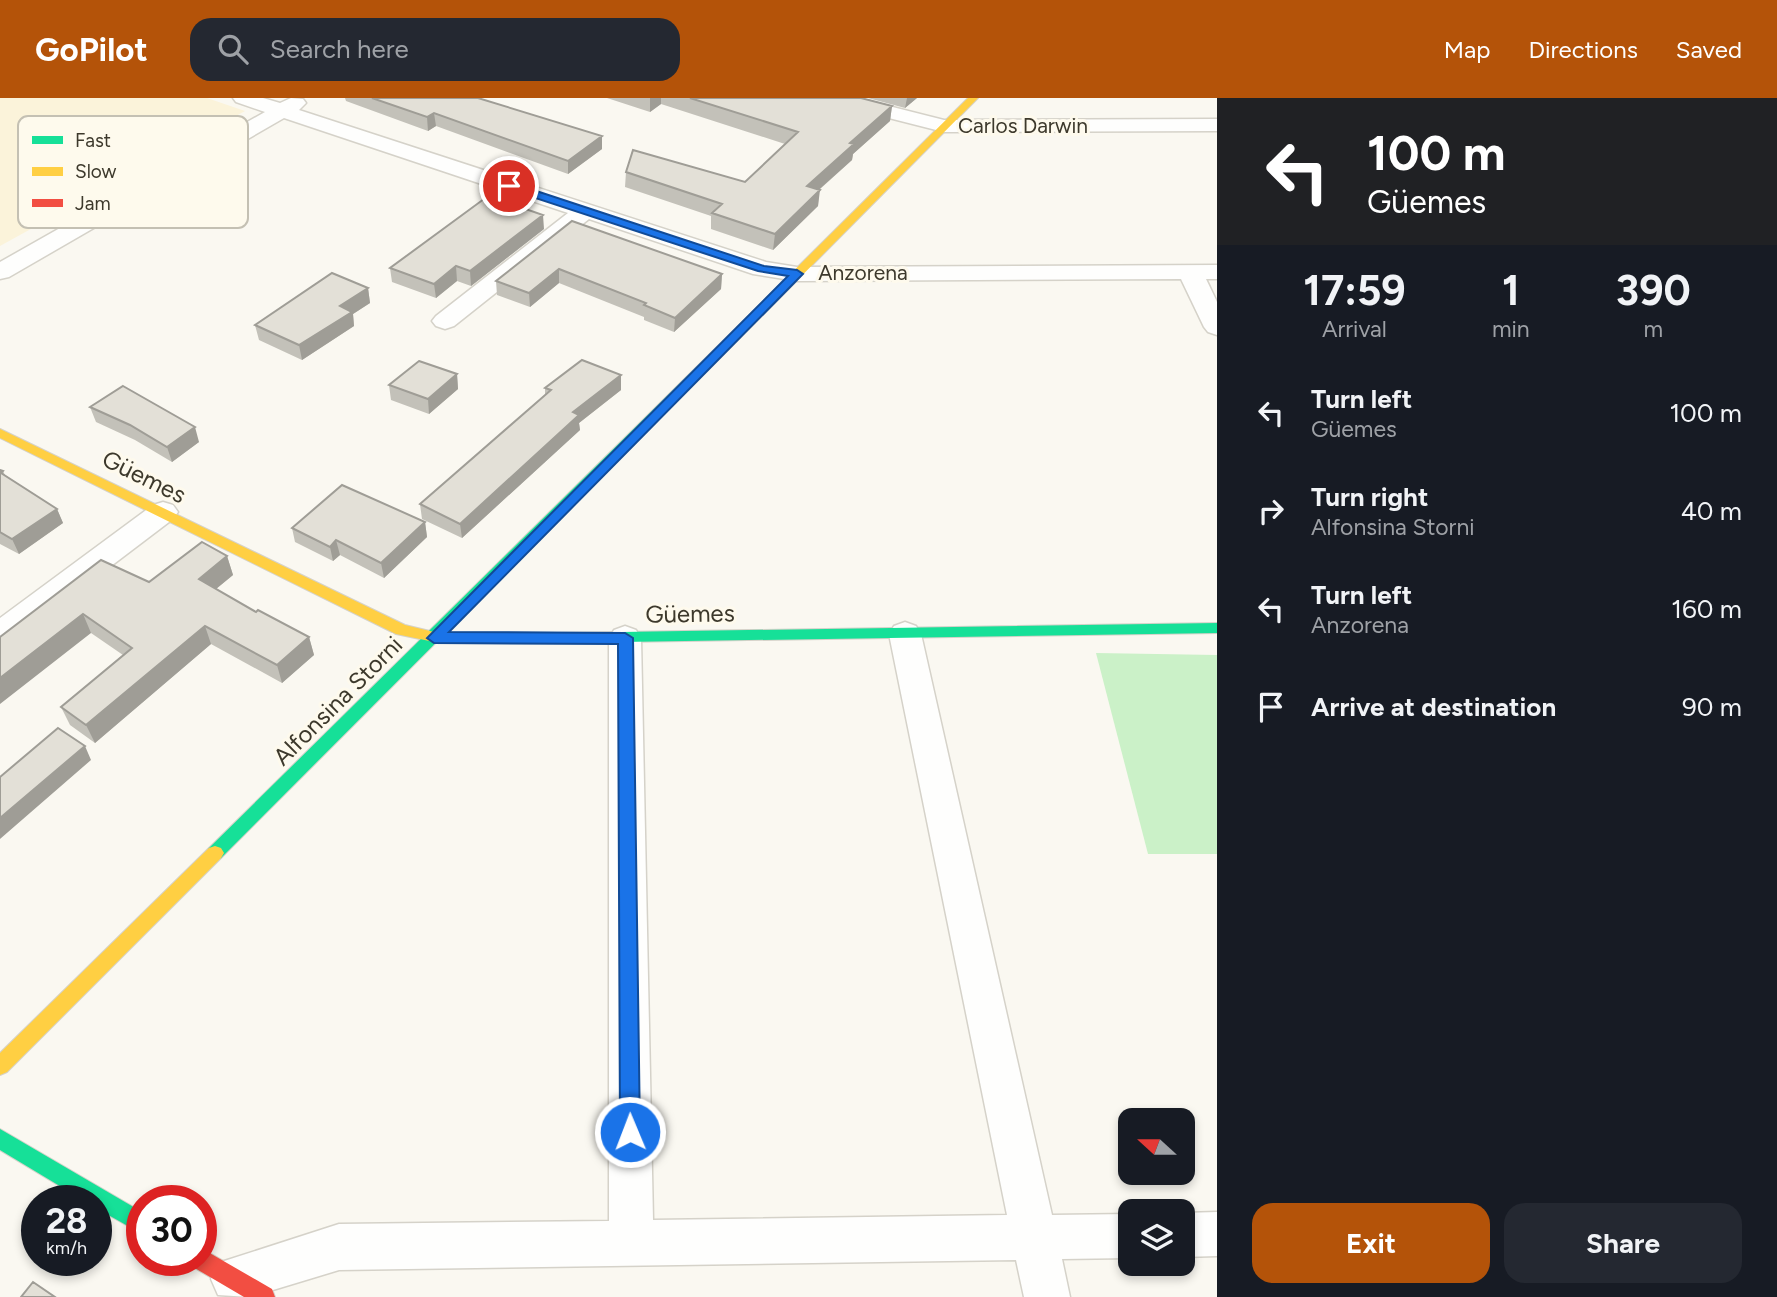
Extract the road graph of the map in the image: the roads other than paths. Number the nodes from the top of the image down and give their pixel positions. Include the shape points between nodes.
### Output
1 (243, 98) edge
2 (304, 98) edge
3 (833, 98) edge
4 (973, 98) edge
5 (283, 111) junction
6 (1217, 125) edge
7 (944, 126) junction
8 (248, 131) edge
9 (585, 211) junction
10 (77, 228) edge
11 (0, 272) edge
12 (1190, 272) junction
13 (1217, 272) edge
14 (797, 274) junction
15 (445, 321) dead end
16 (1217, 327) edge
17 (0, 433) edge
18 (163, 512) junction
19 (1217, 628) edge
20 (0, 634) edge
21 (905, 634) junction
22 (434, 638) junction
23 (625, 638) junction
24 (0, 1066) edge
25 (0, 1139) edge
26 (126, 1214) edge
27 (1217, 1234) edge
28 (1195, 1235) edge
29 (1118, 1236) edge
30 (1034, 1238) junction
31 (631, 1242) junction
32 (233, 1278) edge
33 (1047, 1297) edge

1 - 5 street, Anzorena
2 - 5 street
3 - 7 street, Carlos Darwin
4 - 7 street, Alfonsina Storni
5 - 8 street
5 - 9 street, Anzorena
6 - 7 street, Carlos Darwin
7 - 14 street, Alfonsina Storni
9 - 14 street, Anzorena via 762,269
9 - 15 street
10 - 11 street
12 - 13 street, Anzorena
12 - 14 street, Anzorena
12 - 16 street
14 - 22 street, Alfonsina Storni
17 - 18 street, Güemes
18 - 20 street
18 - 22 street, Güemes via 401,630
19 - 21 street, Güemes
21 - 23 street, Güemes
21 - 30 street
22 - 23 street, Güemes
22 - 24 street, Alfonsina Storni
23 - 31 street
25 - 26 street
27 - 28 street
29 - 30 street
30 - 31 street
30 - 33 street
31 - 32 street via 339,1247

